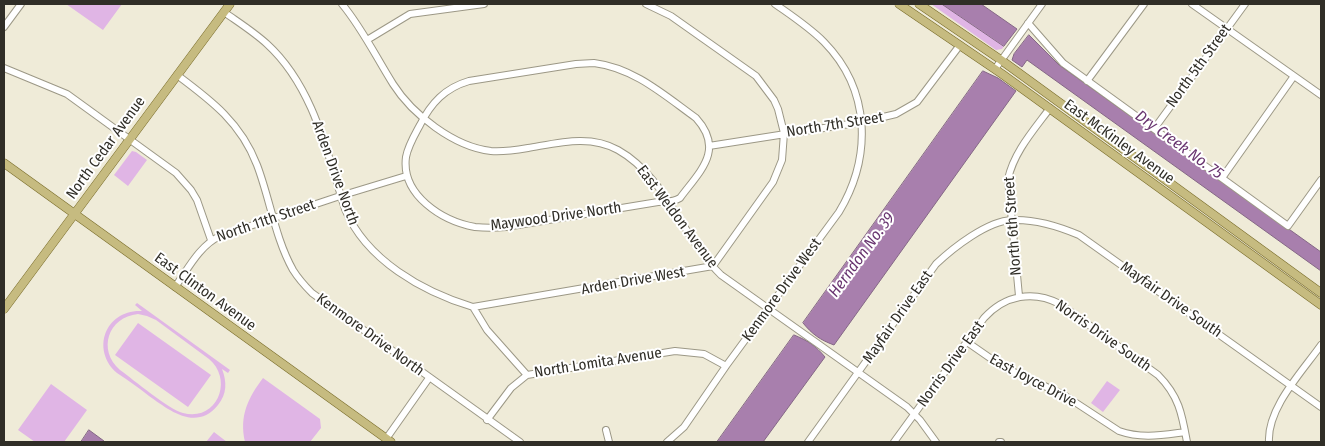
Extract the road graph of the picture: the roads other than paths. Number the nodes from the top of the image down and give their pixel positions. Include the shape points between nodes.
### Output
1 (21, 4) edge
2 (230, 4) edge
3 (342, 4) edge
4 (484, 4) edge
5 (646, 4) edge
6 (775, 4) edge
7 (899, 4) edge
8 (908, 4) edge
9 (918, 4) edge
10 (1042, 4) edge
11 (1144, 4) edge
12 (1192, 4) edge
13 (1245, 4) edge
14 (926, 9) junction
15 (224, 12) junction
16 (1028, 24) junction
17 (4, 27) edge
18 (1226, 28) junction
19 (366, 40) junction
20 (960, 45) junction
21 (1001, 60) junction
22 (4, 68) edge
23 (995, 69) junction
24 (177, 75) junction
25 (1294, 76) junction
26 (1087, 81) junction
27 (1321, 95) edge
28 (1050, 108) junction
29 (423, 118) junction
30 (862, 122) junction
31 (1154, 129) junction
32 (784, 133) junction
33 (130, 138) junction
34 (1112, 141) junction
35 (709, 146) junction
36 (4, 163) edge
37 (406, 176) junction
38 (1222, 178) junction
39 (1321, 180) edge
40 (340, 196) junction
41 (668, 202) junction
42 (74, 215) junction
43 (274, 218) junction
44 (1010, 220) junction
45 (211, 240) junction
46 (713, 266) junction
47 (175, 287) junction
48 (1321, 292) edge
49 (1018, 296) junction
50 (1321, 305) edge
51 (473, 307) junction
52 (770, 308) junction
53 (4, 309) edge
54 (967, 342) junction
55 (1321, 345) edge
56 (726, 366) junction
57 (859, 372) junction
58 (527, 375) junction
59 (429, 378) junction
60 (1292, 386) junction
61 (1321, 407) edge
62 (914, 414) junction
63 (486, 420) junction
64 (606, 430) dead end
65 (1185, 432) junction
66 (388, 440) edge
67 (520, 442) edge
68 (608, 442) edge
69 (667, 442) edge
70 (808, 442) edge
71 (894, 442) edge
72 (936, 442) edge
73 (1187, 442) edge
74 (1269, 442) edge

1 - 17 street
2 - 15 main road, North Cedar Avenue
3 - 19 street, East Weldon Avenue
4 - 19 street via 410,14
5 - 32 street via 670,16 756,76 774,100
6 - 30 street, Kenmore Drive West via 810,29 838,59 853,87
7 - 20 main road, East McKinley Avenue
8 - 14 main road via 918,10
9 - 14 main road, East McKinley Avenue
10 - 16 street
11 - 26 street
12 - 18 street
13 - 18 street, North 5th Street
14 - 21 main road, East McKinley Avenue
15 - 24 main road, North Cedar Avenue
15 - 40 street, Arden Drive North via 268,44 298,80 319,127
16 - 21 street
16 - 26 street via 1063,63
18 - 25 street
18 - 31 street, North 5th Street
19 - 29 street, East Weldon Avenue via 403,98
20 - 23 main road, East McKinley Avenue
20 - 30 street, North 7th Street via 917,102 896,114
21 - 23 street
21 - 34 main road, East McKinley Avenue
22 - 33 street via 67,94
23 - 28 main road, East McKinley Avenue
24 - 33 main road, North Cedar Avenue
24 - 43 street, Kenmore Drive North via 214,103 238,130 257,164
25 - 27 street
25 - 38 street
26 - 31 street
28 - 34 main road via 1058,108
28 - 44 street, North 6th Street via 1011,165 1008,179
28 - 50 main road, East McKinley Avenue
29 - 35 street via 438,98 460,84 594,63 630,72 696,118 705,131
29 - 37 street via 408,148
29 - 41 street, East Weldon Avenue via 464,143 490,151 578,141 615,148 642,167
30 - 32 street, North 7th Street
30 - 52 street, Kenmore Drive West via 858,170 846,200
31 - 38 street
32 - 35 street, North 7th Street
32 - 46 street via 782,160 773,182
33 - 42 main road, North Cedar Avenue
33 - 45 street via 184,181 197,200
34 - 48 main road, East McKinley Avenue
35 - 41 street via 708,161 680,198
36 - 42 main road, East Clinton Avenue
37 - 40 street, North 11th Street
37 - 41 street, Maywood Drive North via 418,197 430,207 474,227 506,227
38 - 39 street via 1288,226
40 - 43 street, North 11th Street
40 - 51 street, Arden Drive North via 350,222 367,246 434,294
41 - 46 street, East Weldon Avenue
42 - 47 main road, East Clinton Avenue
42 - 53 main road, North Cedar Avenue
43 - 45 street, North 11th Street
43 - 59 street, Kenmore Drive North via 286,256 312,294
44 - 49 street, North 6th Street
44 - 57 street, Mayfair Drive East via 972,236 936,264
44 - 60 street, Mayfair Drive South via 1048,224 1079,235
45 - 47 street, North 11th Street
46 - 51 street, Arden Drive West
46 - 52 street, East Weldon Avenue
47 - 66 main road, East Clinton Avenue
49 - 54 street, Norris Drive East via 991,311
49 - 65 street, Norris Drive South via 1039,297 1060,304 1158,375 1176,397
51 - 58 street via 487,330
52 - 56 street, Kenmore Drive West
52 - 57 street, East Weldon Avenue
54 - 62 street, Norris Drive East
54 - 65 street, East Joyce Drive via 1003,368 1064,395 1119,431 1150,436
55 - 60 street
56 - 58 street, North Lomita Avenue via 704,354 675,351
56 - 69 street, Kenmore Drive West via 684,427
57 - 62 street, East Weldon Avenue
57 - 70 street, Mayfair Drive East
58 - 63 street, North Lomita Avenue via 511,388
59 - 63 street, Kenmore Drive North
59 - 66 street
60 - 61 street, Mayfair Drive South
60 - 74 street via 1273,416
62 - 71 street, Norris Drive East
62 - 72 street, East Weldon Avenue
63 - 67 street, Kenmore Drive North
64 - 68 street
65 - 73 street

